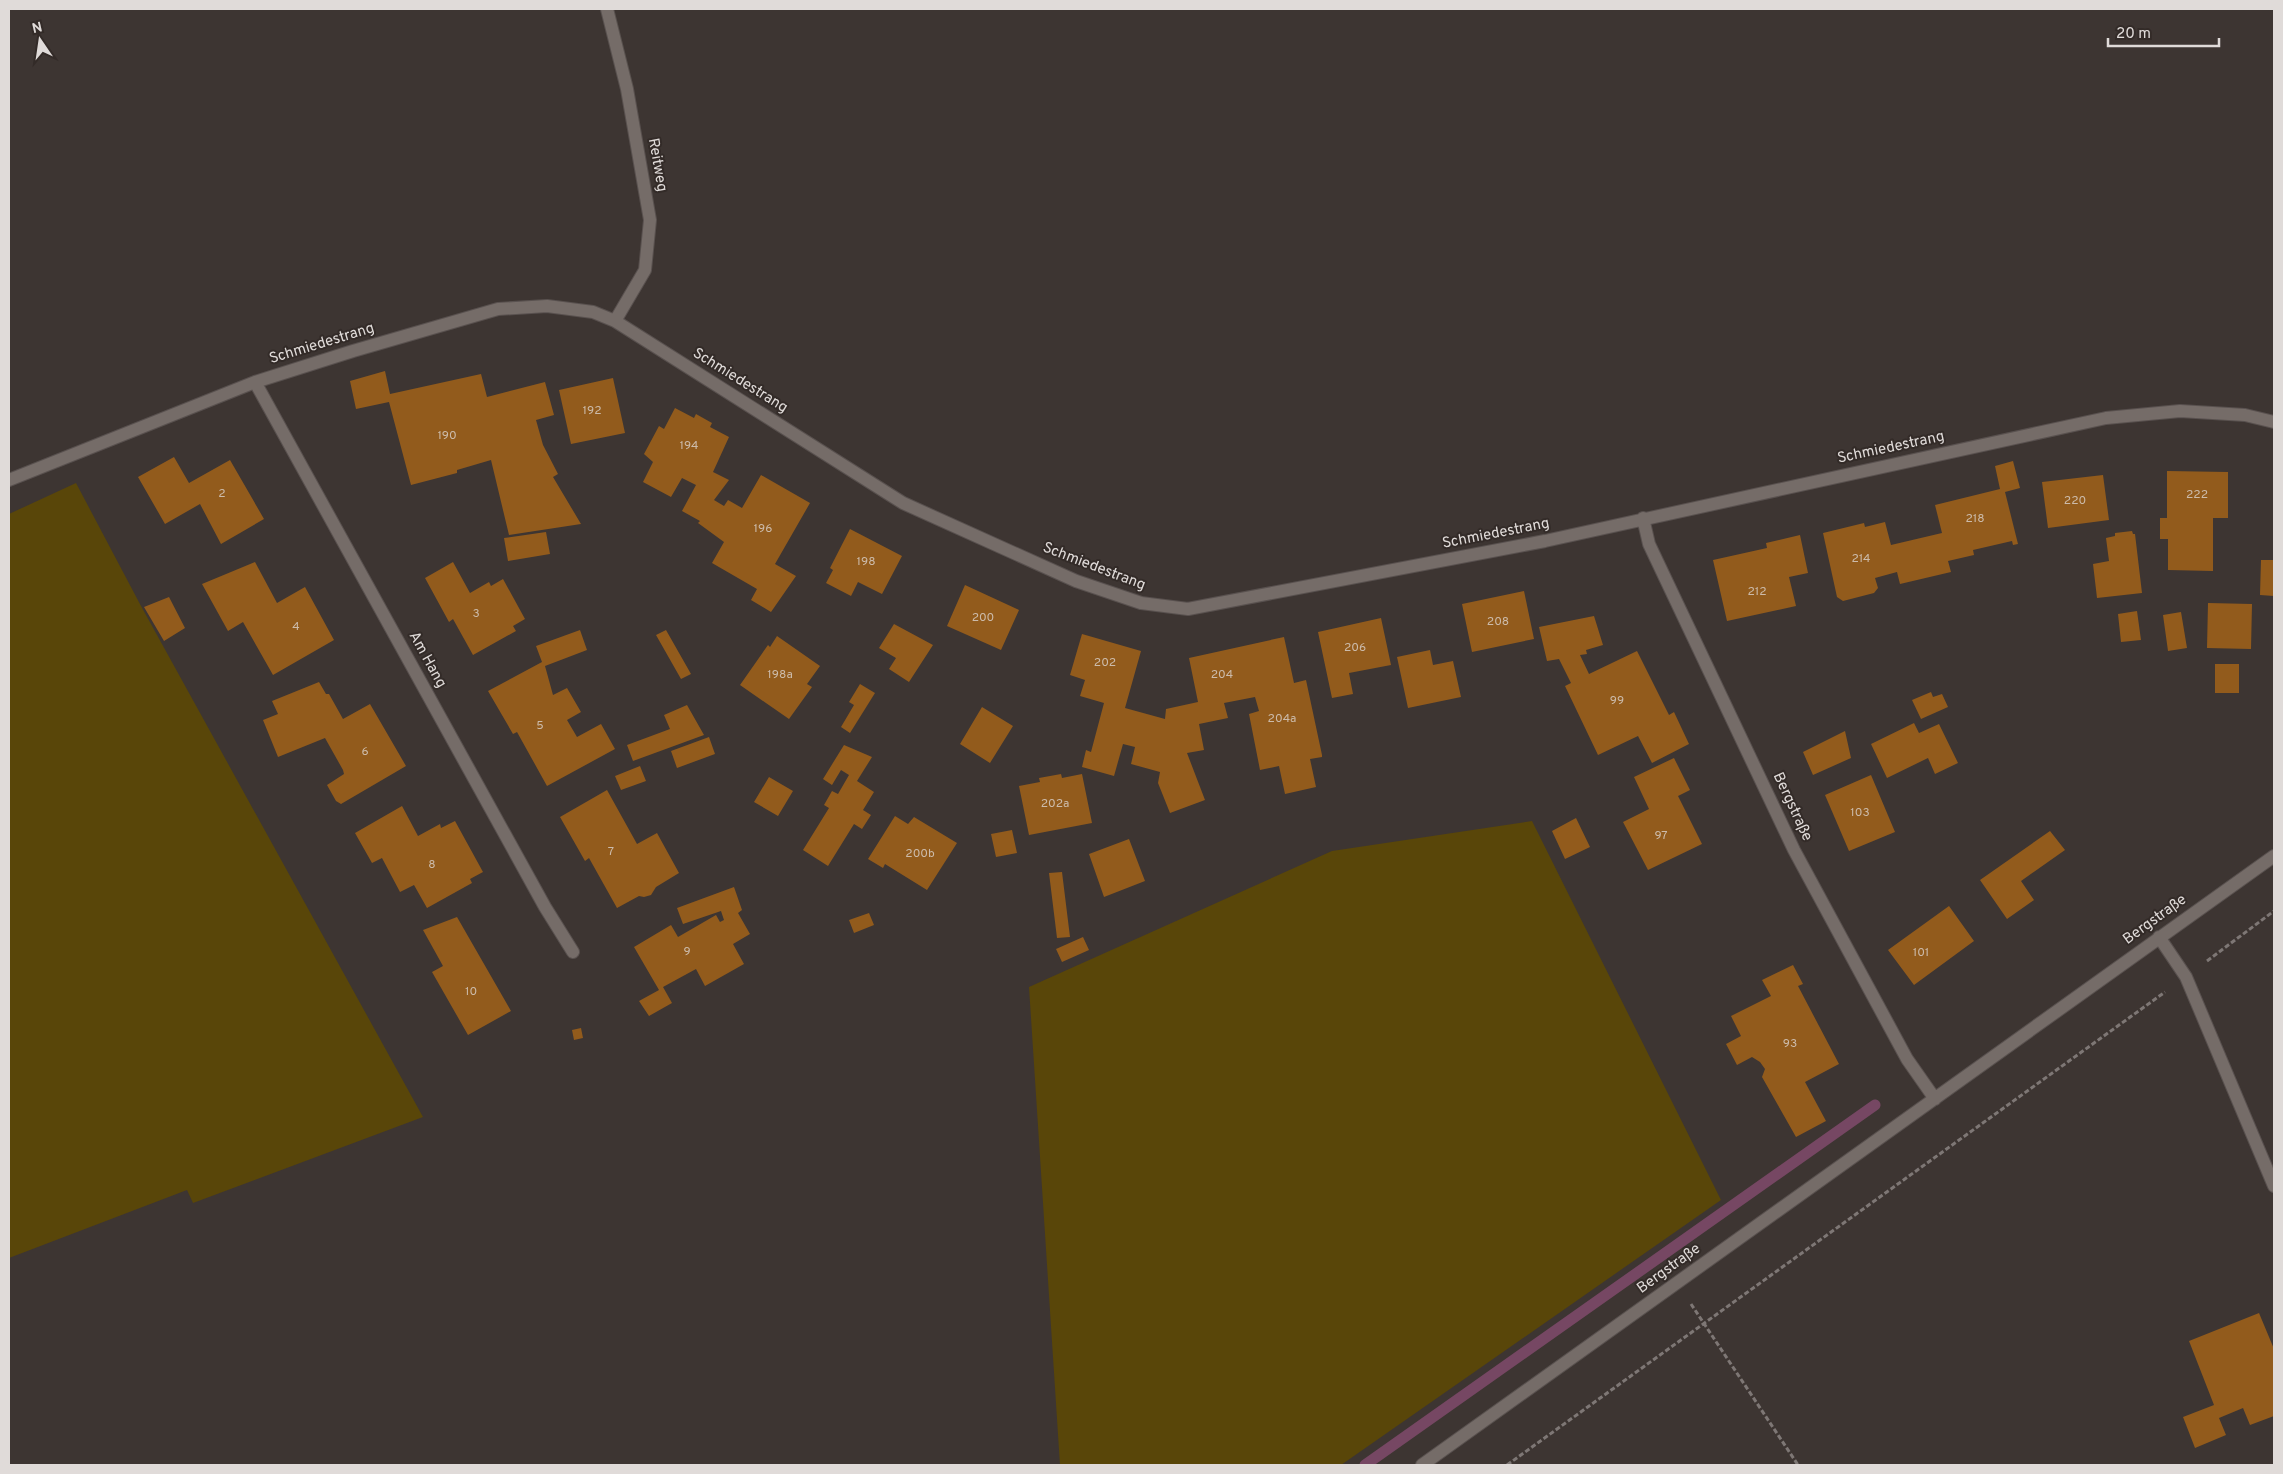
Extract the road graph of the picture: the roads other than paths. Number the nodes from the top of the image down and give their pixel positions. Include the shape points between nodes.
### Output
1 (607, 9) edge
2 (615, 321) junction
3 (255, 382) junction
4 (2274, 422) edge
5 (9, 480) edge
6 (1643, 518) junction
7 (2274, 856) edge
8 (2159, 937) junction
9 (573, 952) dead end
10 (1934, 1099) junction
11 (2274, 1186) edge
12 (1422, 1465) edge

1 - 2 street, Reitweg via 627,89 650,220 644,270
2 - 3 street, Schmiedestrang via 593,312 547,306 498,309
2 - 6 street, Schmiedestrang via 903,503 1076,581 1141,603 1188,608 1545,541
3 - 5 street, Schmiedestrang
3 - 9 street, Am Hang via 545,907
4 - 6 street, Schmiedestrang via 2245,415 2180,411 2106,418
6 - 10 street, Bergstraße via 1650,544 1794,850 1907,1059
7 - 8 street, Bergstraße
8 - 10 street, Bergstraße
8 - 11 street via 2186,977
10 - 12 street, Bergstraße

